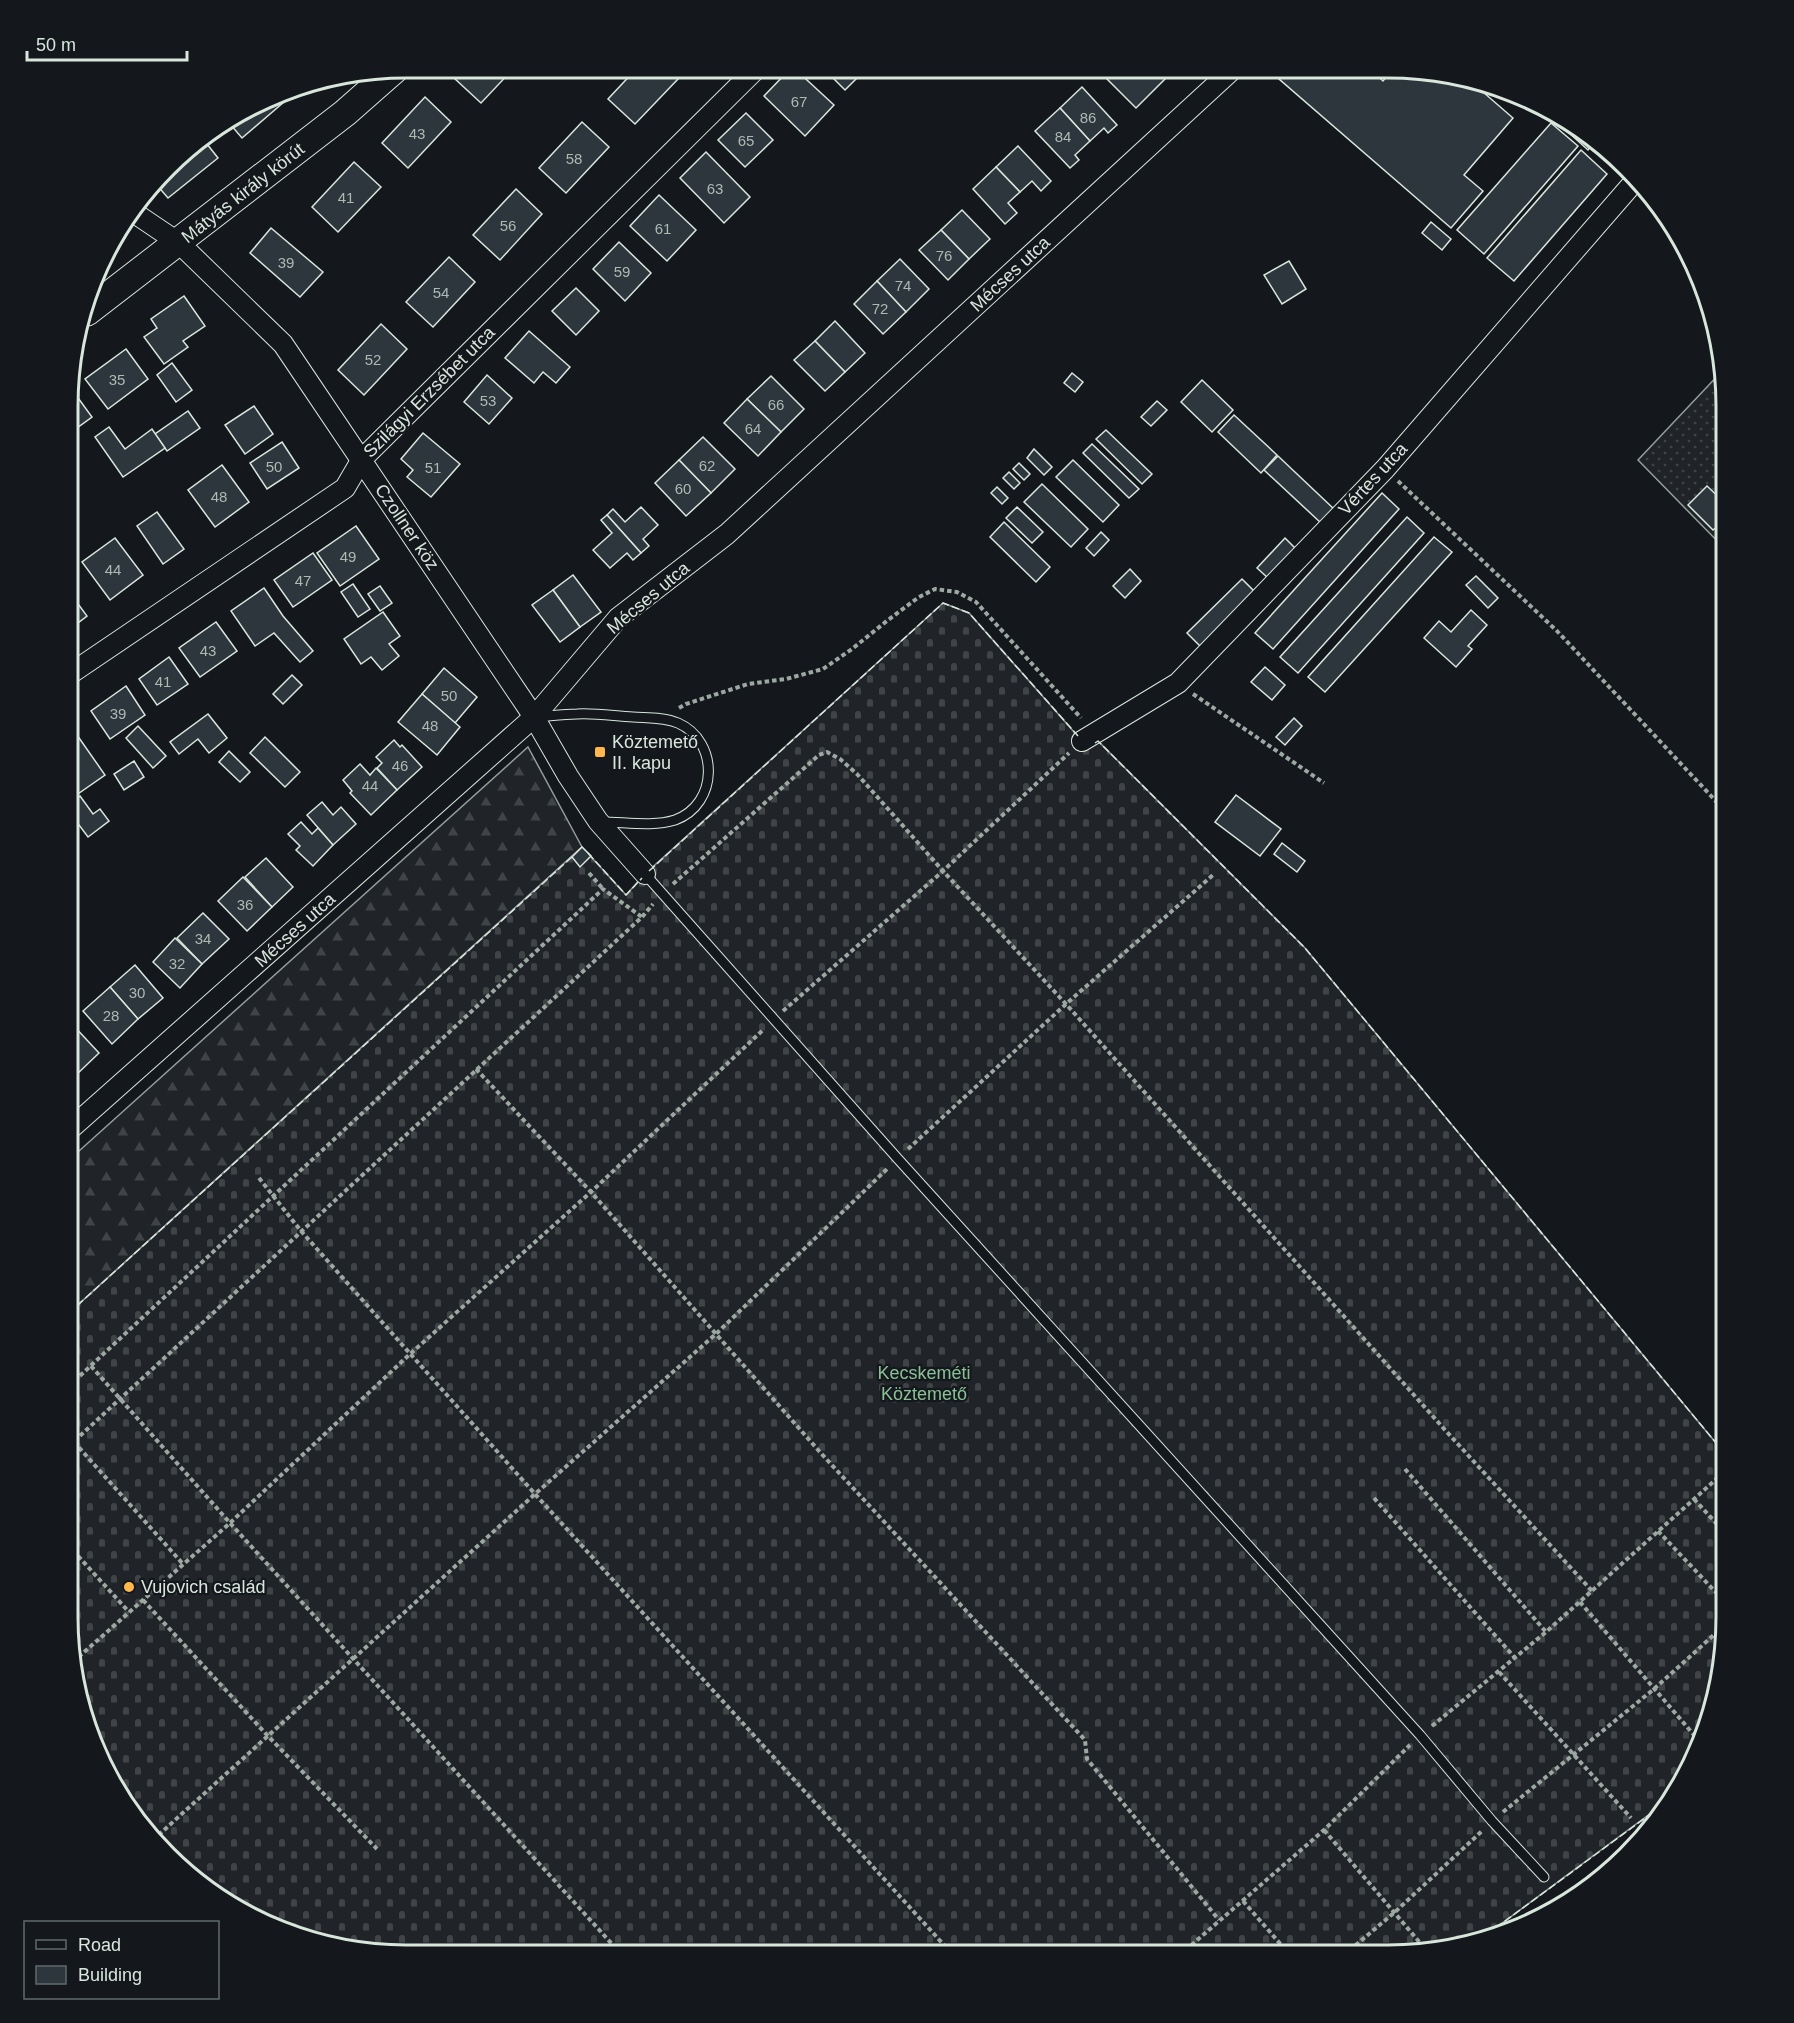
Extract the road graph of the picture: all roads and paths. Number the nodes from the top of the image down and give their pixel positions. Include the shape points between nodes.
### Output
1 (748, 78) edge
2 (1223, 78) edge
3 (384, 79) edge
4 (1631, 186) edge
5 (139, 216) edge
6 (179, 243) junction
7 (93, 308) edge
8 (362, 459) junction
9 (1384, 469) junction
10 (78, 669) edge
11 (1178, 683) junction
12 (534, 717) junction
13 (663, 718) junction
14 (1082, 741) junction
15 (1324, 783) dead end
16 (1716, 801) edge
17 (598, 821) junction
18 (943, 871) junction
19 (589, 873) dead end
20 (645, 874) joint
21 (1213, 875) dead end
22 (603, 889) junction
23 (663, 893) junction
24 (642, 917) junction
25 (1066, 1004) junction
26 (775, 1019) junction
27 (477, 1069) junction
28 (78, 1122) edge
29 (898, 1159) junction
30 (259, 1178) dead end
31 (591, 1192) junction
32 (275, 1196) junction
33 (301, 1232) junction
34 (717, 1333) junction
35 (410, 1354) junction
36 (91, 1366) junction
37 (78, 1378) edge
38 (120, 1398) junction
39 (78, 1438) edge
40 (78, 1446) edge
41 (1405, 1469) dead end
42 (1716, 1479) edge
43 (535, 1494) junction
44 (1374, 1498) dead end
45 (1694, 1499) junction
46 (230, 1523) junction
47 (1716, 1523) edge
48 (1658, 1531) junction
49 (78, 1556) edge
50 (183, 1563) junction
51 (1592, 1591) junction
52 (1716, 1593) edge
53 (143, 1599) junction
54 (1580, 1602) junction
55 (129, 1612) junction
56 (1546, 1632) junction
57 (1715, 1634) edge
58 (81, 1655) edge
59 (1515, 1658) junction
60 (355, 1659) junction
61 (1499, 1672) junction
62 (1654, 1689) junction
63 (1420, 1735) junction
64 (1694, 1735) edge
65 (267, 1736) junction
66 (1574, 1755) junction
67 (1631, 1818) dead end
68 (1492, 1821) junction
69 (1324, 1830) junction
70 (160, 1834) edge
71 (377, 1849) dead end
72 (1544, 1877) dead end
73 (1243, 1901) junction
74 (1395, 1912) junction
75 (1219, 1920) junction
76 (1420, 1943) edge
77 (613, 1945) edge
78 (944, 1945) edge
79 (1191, 1945) edge
80 (1281, 1945) edge
81 (1356, 1945) edge

1 - 8 street, Szilágyi Erzsébet utca
2 - 12 street, Mécses utca via 728,534 618,618
3 - 6 street, Mátyás király körút
4 - 9 street, Vértes utca
5 - 6 street, Czollner köz
6 - 7 street, Mátyás király körút
6 - 8 street, Czollner köz via 283,344
8 - 10 street, Szilágyi Erzsébet utca via 345,488
8 - 12 street, Czollner köz
9 - 11 street, Vértes utca
9 - 16 path via 1557,631
11 - 14 street, Vértes utca
11 - 15 path
12 - 13 lane via 578,714
12 - 17 street, Czollner köz
12 - 28 street, Mécses utca
13 - 14 path via 686,704 748,684 823,669 919,597 935,590 957,592 976,602 1082,719
13 - 17 lane via 686,727 703,746 710,770 704,794 676,819
14 - 18 path
17 - 20 street, Czollner köz
18 - 23 path via 857,774 827,752
18 - 25 path
18 - 26 path
19 - 22 path
20 - 23 lane
21 - 25 path
22 - 24 path
22 - 32 path
23 - 24 path
23 - 26 lane
24 - 27 path
25 - 29 path
25 - 51 path
26 - 29 lane
26 - 31 path
27 - 31 path
27 - 33 path
29 - 34 path
29 - 63 lane
30 - 32 path
31 - 34 path
31 - 35 path
32 - 33 path
32 - 36 path
33 - 35 path
33 - 38 path
34 - 43 path
34 - 75 path via 819,1451 1085,1740 1087,1759
35 - 43 path
35 - 46 path
36 - 37 path
36 - 38 path
38 - 39 path
38 - 46 path
40 - 50 path
41 - 56 path
42 - 45 path
43 - 60 path
43 - 78 path
44 - 59 path
45 - 47 path
45 - 48 path
46 - 50 path
46 - 60 path
48 - 51 path
48 - 52 path
49 - 55 path
50 - 53 path
51 - 54 path
53 - 55 path
53 - 65 path
54 - 56 path
54 - 62 path
55 - 58 path
56 - 59 path
57 - 62 path
59 - 61 path
60 - 65 path
60 - 77 path
61 - 63 path
61 - 66 path
62 - 64 path
62 - 66 path
63 - 68 lane
63 - 69 path
65 - 70 path
65 - 71 path
66 - 67 path
66 - 68 path
68 - 72 lane
68 - 74 path
69 - 73 path
69 - 74 path
73 - 75 path
73 - 80 path
74 - 76 path
74 - 81 path
75 - 79 path

